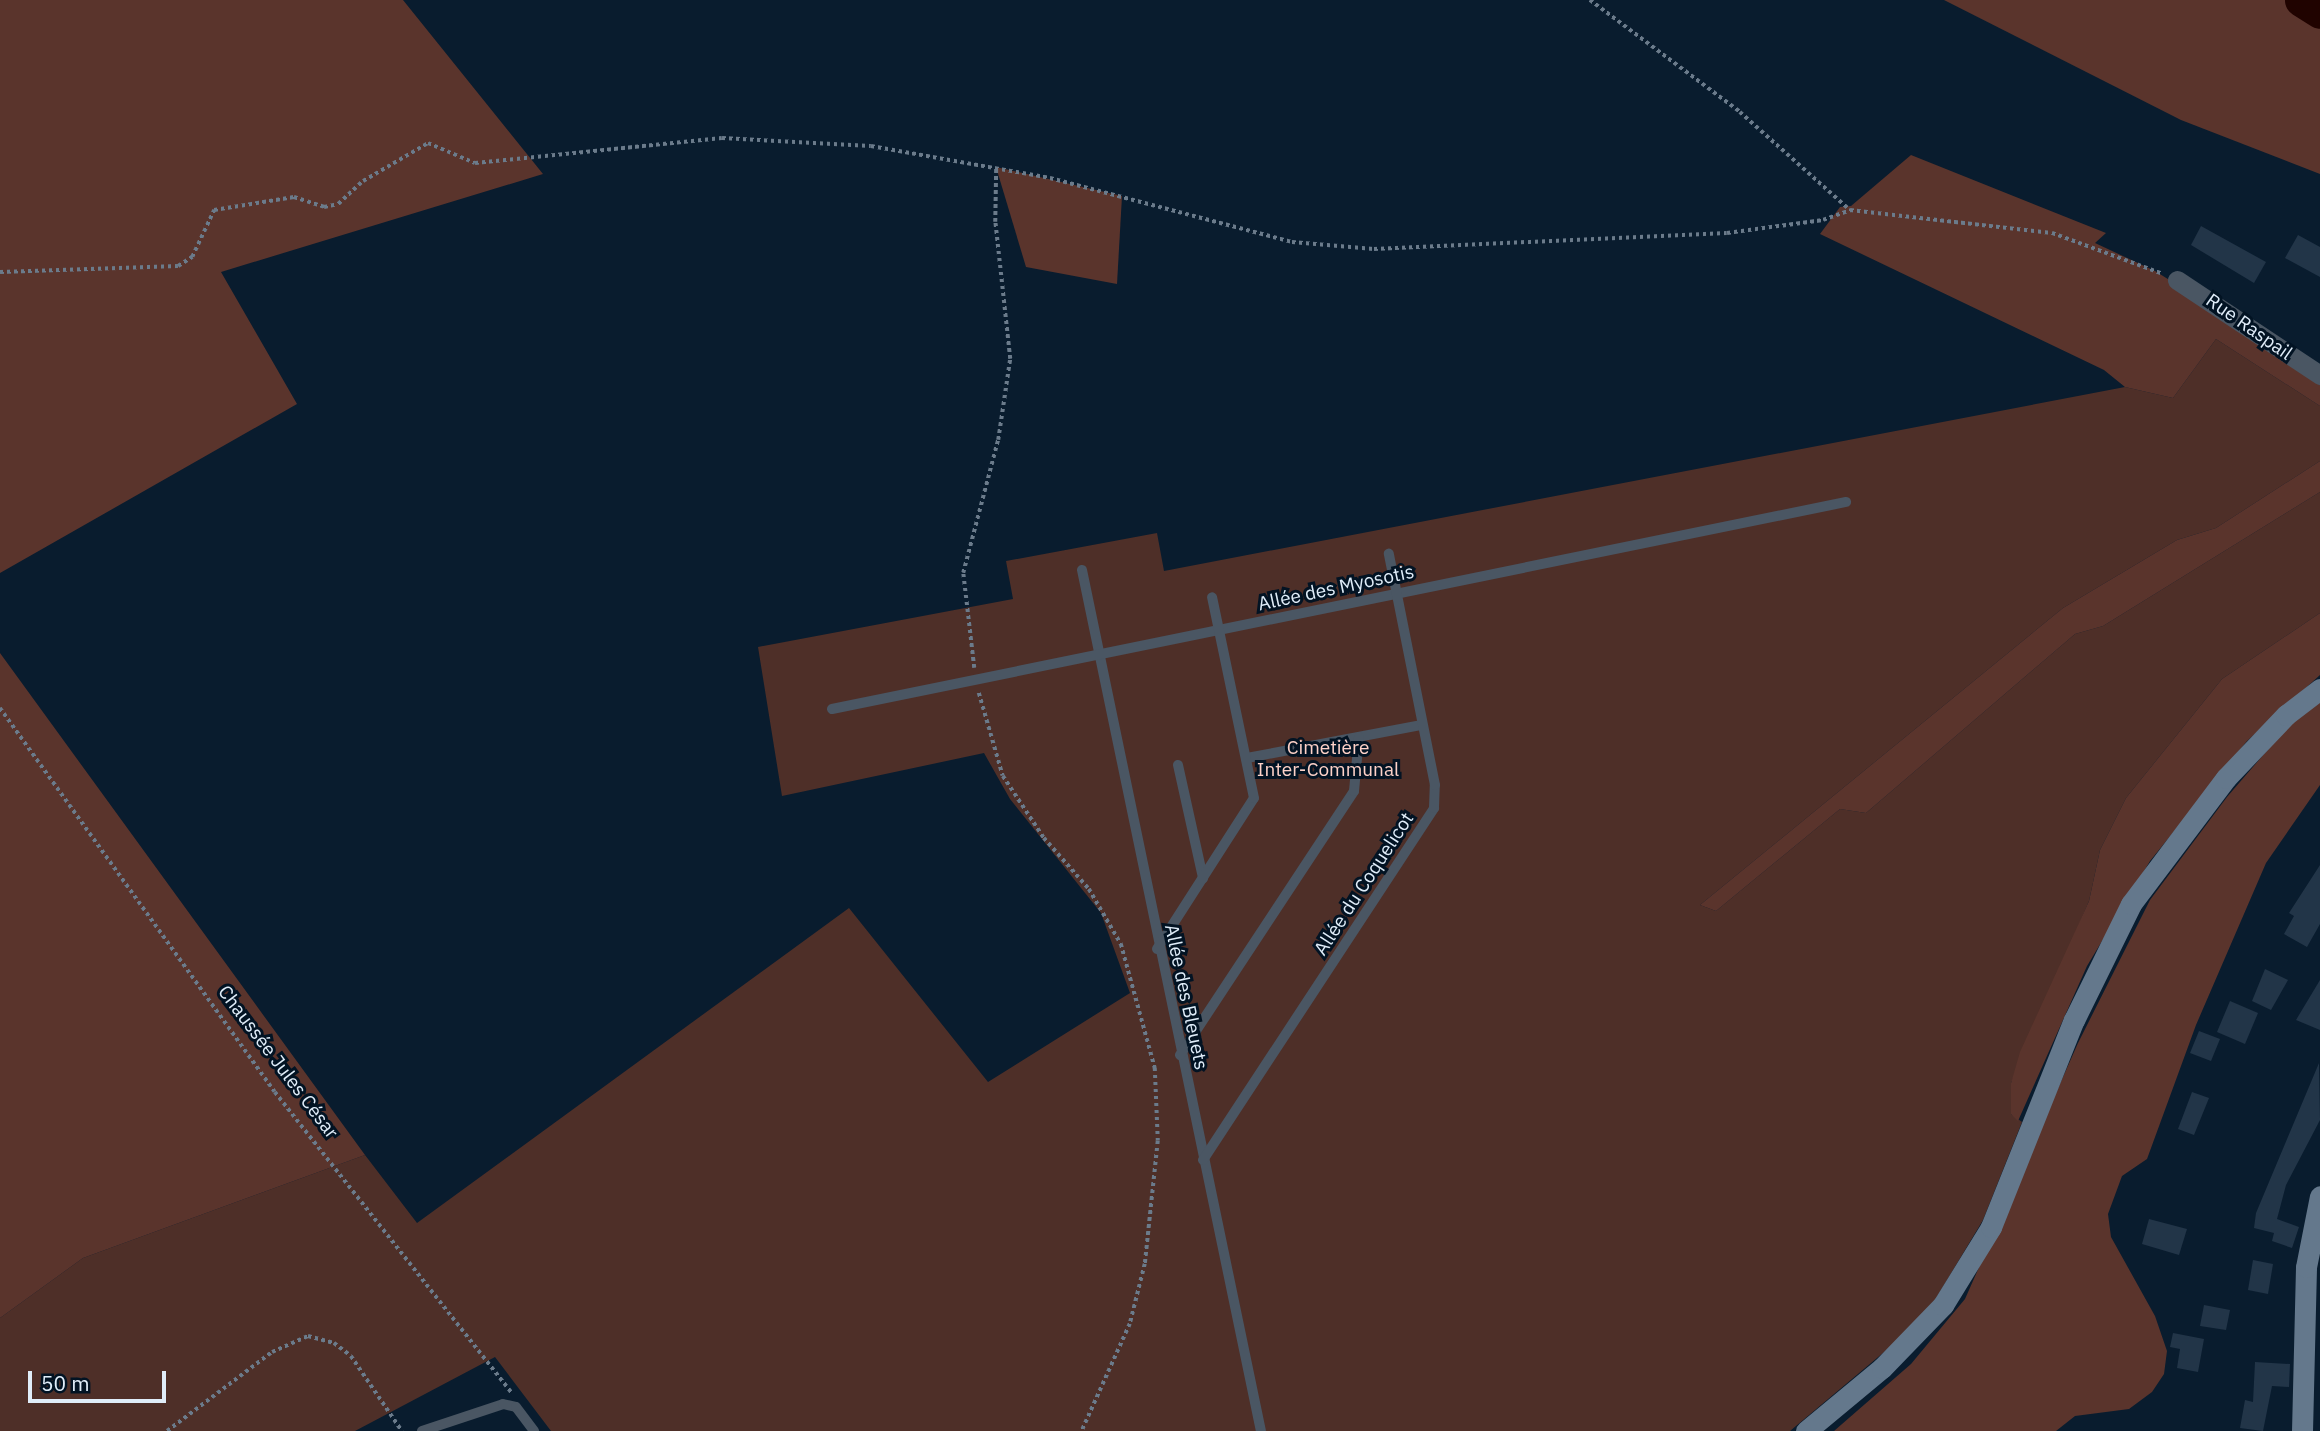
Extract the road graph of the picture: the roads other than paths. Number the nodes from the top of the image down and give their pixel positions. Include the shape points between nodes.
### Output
1 (2177, 280) road end
2 (2320, 375) edge
3 (1846, 502) dead end
4 (1389, 554) dead end
5 (1082, 570) dead end
6 (1398, 594) junction
7 (1212, 597) dead end
8 (1219, 630) junction
9 (1098, 657) junction
10 (2320, 689) edge
11 (832, 709) dead end
12 (1422, 724) junction
13 (1359, 737) junction
14 (1247, 758) junction
15 (1178, 765) dead end
16 (1203, 878) junction
17 (1157, 949) junction
18 (1180, 1055) junction
19 (1203, 1160) junction
20 (2320, 1196) edge
21 (2302, 1430) edge
22 (422, 1431) edge
23 (534, 1431) edge
24 (1261, 1431) edge
25 (1805, 1431) edge

1 - 2 street, Rue Raspail
3 - 6 lane, Allée des Myosotis
4 - 6 lane, Allée du Coquelicot
5 - 9 lane, Allée des Bleuets
6 - 8 lane, Allée des Myosotis
6 - 12 lane, Allée du Coquelicot
7 - 8 lane
8 - 9 lane, Allée des Myosotis
8 - 14 lane
9 - 11 lane, Allée des Myosotis
9 - 17 lane, Allée des Bleuets
10 - 25 main road via 2286,715 2226,778 2132,904 2079,1009 1991,1227 1943,1305 1889,1362
12 - 13 lane
12 - 19 lane, Allée du Coquelicot via 1436,785 1434,808
13 - 14 lane
13 - 18 lane via 1354,792
14 - 16 lane via 1254,798
15 - 16 lane
16 - 17 lane
17 - 18 lane, Allée des Bleuets
18 - 19 lane, Allée des Bleuets
19 - 24 lane, Allée des Bleuets
20 - 21 main road via 2306,1267
22 - 23 lane via 503,1404 516,1407

